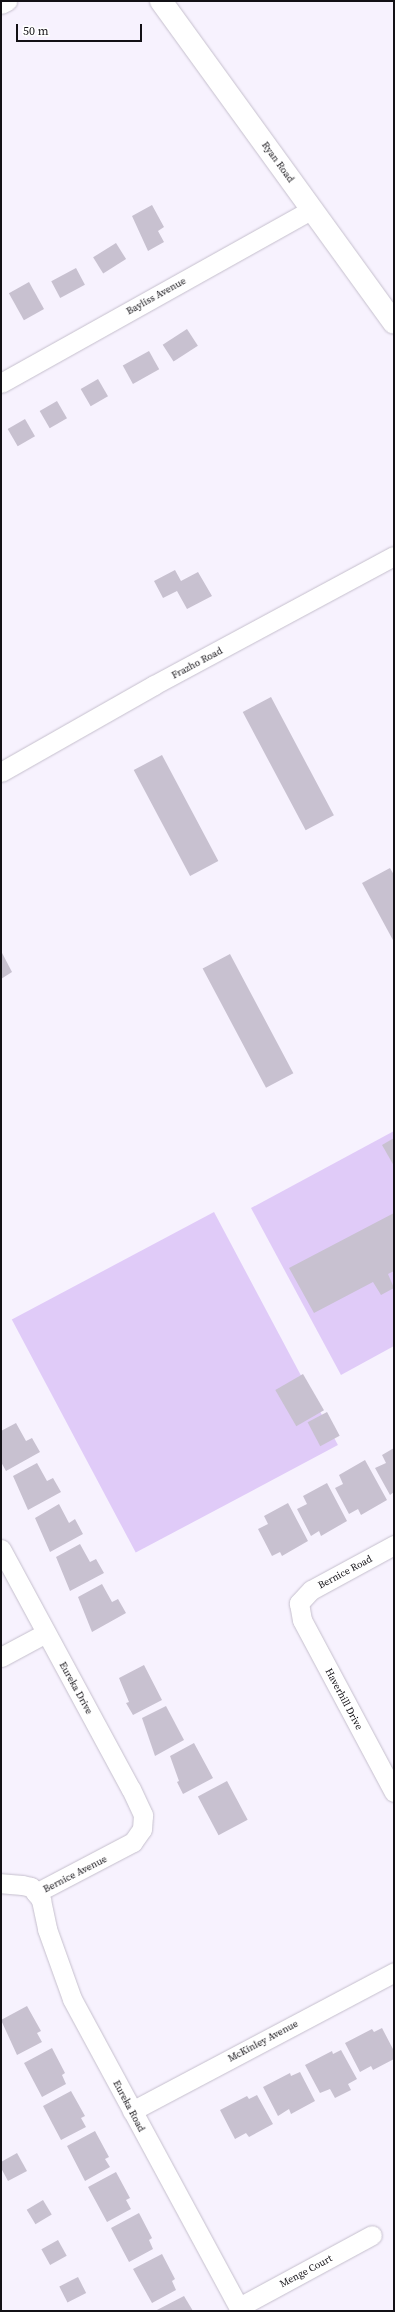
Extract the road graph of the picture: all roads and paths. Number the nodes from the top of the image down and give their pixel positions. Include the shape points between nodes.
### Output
1 (7, 1) edge
2 (161, 1) edge
3 (1, 4) edge
4 (312, 209) junction
5 (394, 323) edge
6 (1, 383) edge
7 (394, 556) edge
8 (1, 772) edge
9 (394, 1546) edge
10 (1, 1549) edge
11 (299, 1603) joint
12 (46, 1633) junction
13 (1, 1657) edge
14 (394, 1792) edge
15 (142, 1829) joint
16 (1, 1883) edge
17 (36, 1893) junction
18 (394, 1972) edge
19 (132, 2111) junction
20 (372, 2236) dead end
21 (240, 2309) edge

1 - 3 street
2 - 4 main road, Ryan Road
4 - 5 main road, Ryan Road
4 - 6 street, Bayliss Avenue
7 - 8 street, Frazho Road via 154,685
9 - 11 street, Bernice Road via 311,1590
10 - 12 street, Eureka Drive
11 - 14 street, Haverhill Drive via 302,1620
12 - 13 street
12 - 15 street, Eureka Drive via 131,1789 142,1815
15 - 17 street, Bernice Avenue via 133,1842 119,1852
16 - 17 street, Bernice Avenue via 22,1885
17 - 19 street, Eureka Road via 41,1900 47,1929 72,1999
18 - 19 street, McKinley Avenue
19 - 21 street, Eureka Road
20 - 21 street, Menge Court

